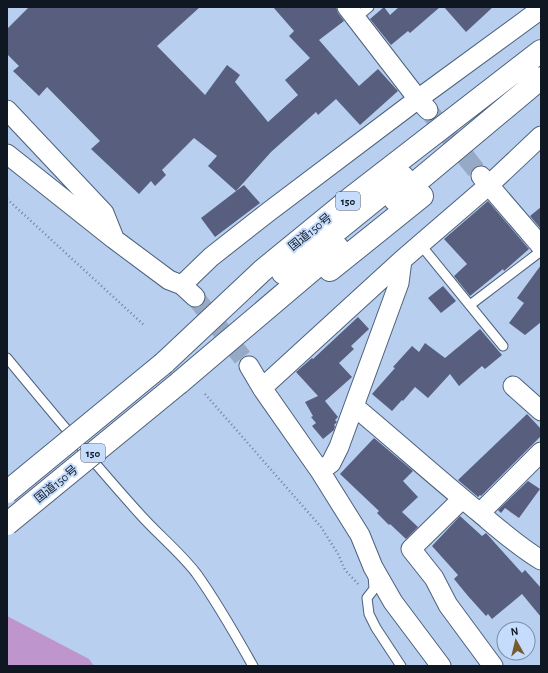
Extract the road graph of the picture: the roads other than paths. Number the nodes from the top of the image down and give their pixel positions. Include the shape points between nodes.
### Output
1 (541, 9) edge
2 (357, 11) edge
3 (541, 51) edge
4 (541, 64) edge
5 (541, 78) edge
6 (541, 94) edge
7 (505, 101) junction
8 (423, 105) junction
9 (7, 110) edge
10 (541, 136) edge
11 (7, 154) edge
12 (484, 180) junction
13 (114, 239) junction
14 (420, 244) junction
15 (541, 246) edge
16 (541, 251) edge
17 (402, 260) junction
18 (470, 305) junction
19 (503, 346) dead end
20 (7, 358) edge
21 (164, 363) junction
22 (249, 366) tunnel mouth
23 (179, 383) junction
24 (513, 386) dead end
25 (262, 388) junction
26 (355, 407) junction
27 (541, 411) edge
28 (541, 452) edge
29 (320, 471) junction
30 (7, 492) edge
31 (462, 499) junction
32 (480, 513) junction
33 (7, 524) edge
34 (541, 560) edge
35 (373, 566) junction
36 (253, 666) edge
37 (401, 666) edge
38 (441, 666) edge
39 (493, 666) edge

1 - 8 street
2 - 8 street
3 - 21 highway, 国道150号 / 150 via 269,266
4 - 7 highway, 150
5 - 7 highway, 150
6 - 23 highway, 国道150号 / 150 via 316,282
7 - 21 highway, 国道150号 / 150
7 - 23 highway, 国道150号 / 150
8 - 13 street via 217,252 189,291 169,280
9 - 13 street via 104,214
10 - 12 street
11 - 13 street
12 - 14 street
12 - 15 street
14 - 17 street
14 - 18 lane
16 - 18 lane
17 - 25 street
17 - 26 street via 399,283
18 - 19 lane
20 - 36 lane via 96,465 195,572 224,615
21 - 30 highway, 国道150号 / 150, bridge
22 - 25 street
23 - 33 highway, 国道150号 / 150, bridge
24 - 27 street
25 - 29 street
26 - 29 street via 331,463
26 - 31 street
28 - 32 street
29 - 35 street via 360,535
31 - 32 street
31 - 39 street via 411,549 434,578 448,605
32 - 34 street via 526,552
35 - 37 lane via 374,589 367,598 369,614
35 - 38 street via 393,602

